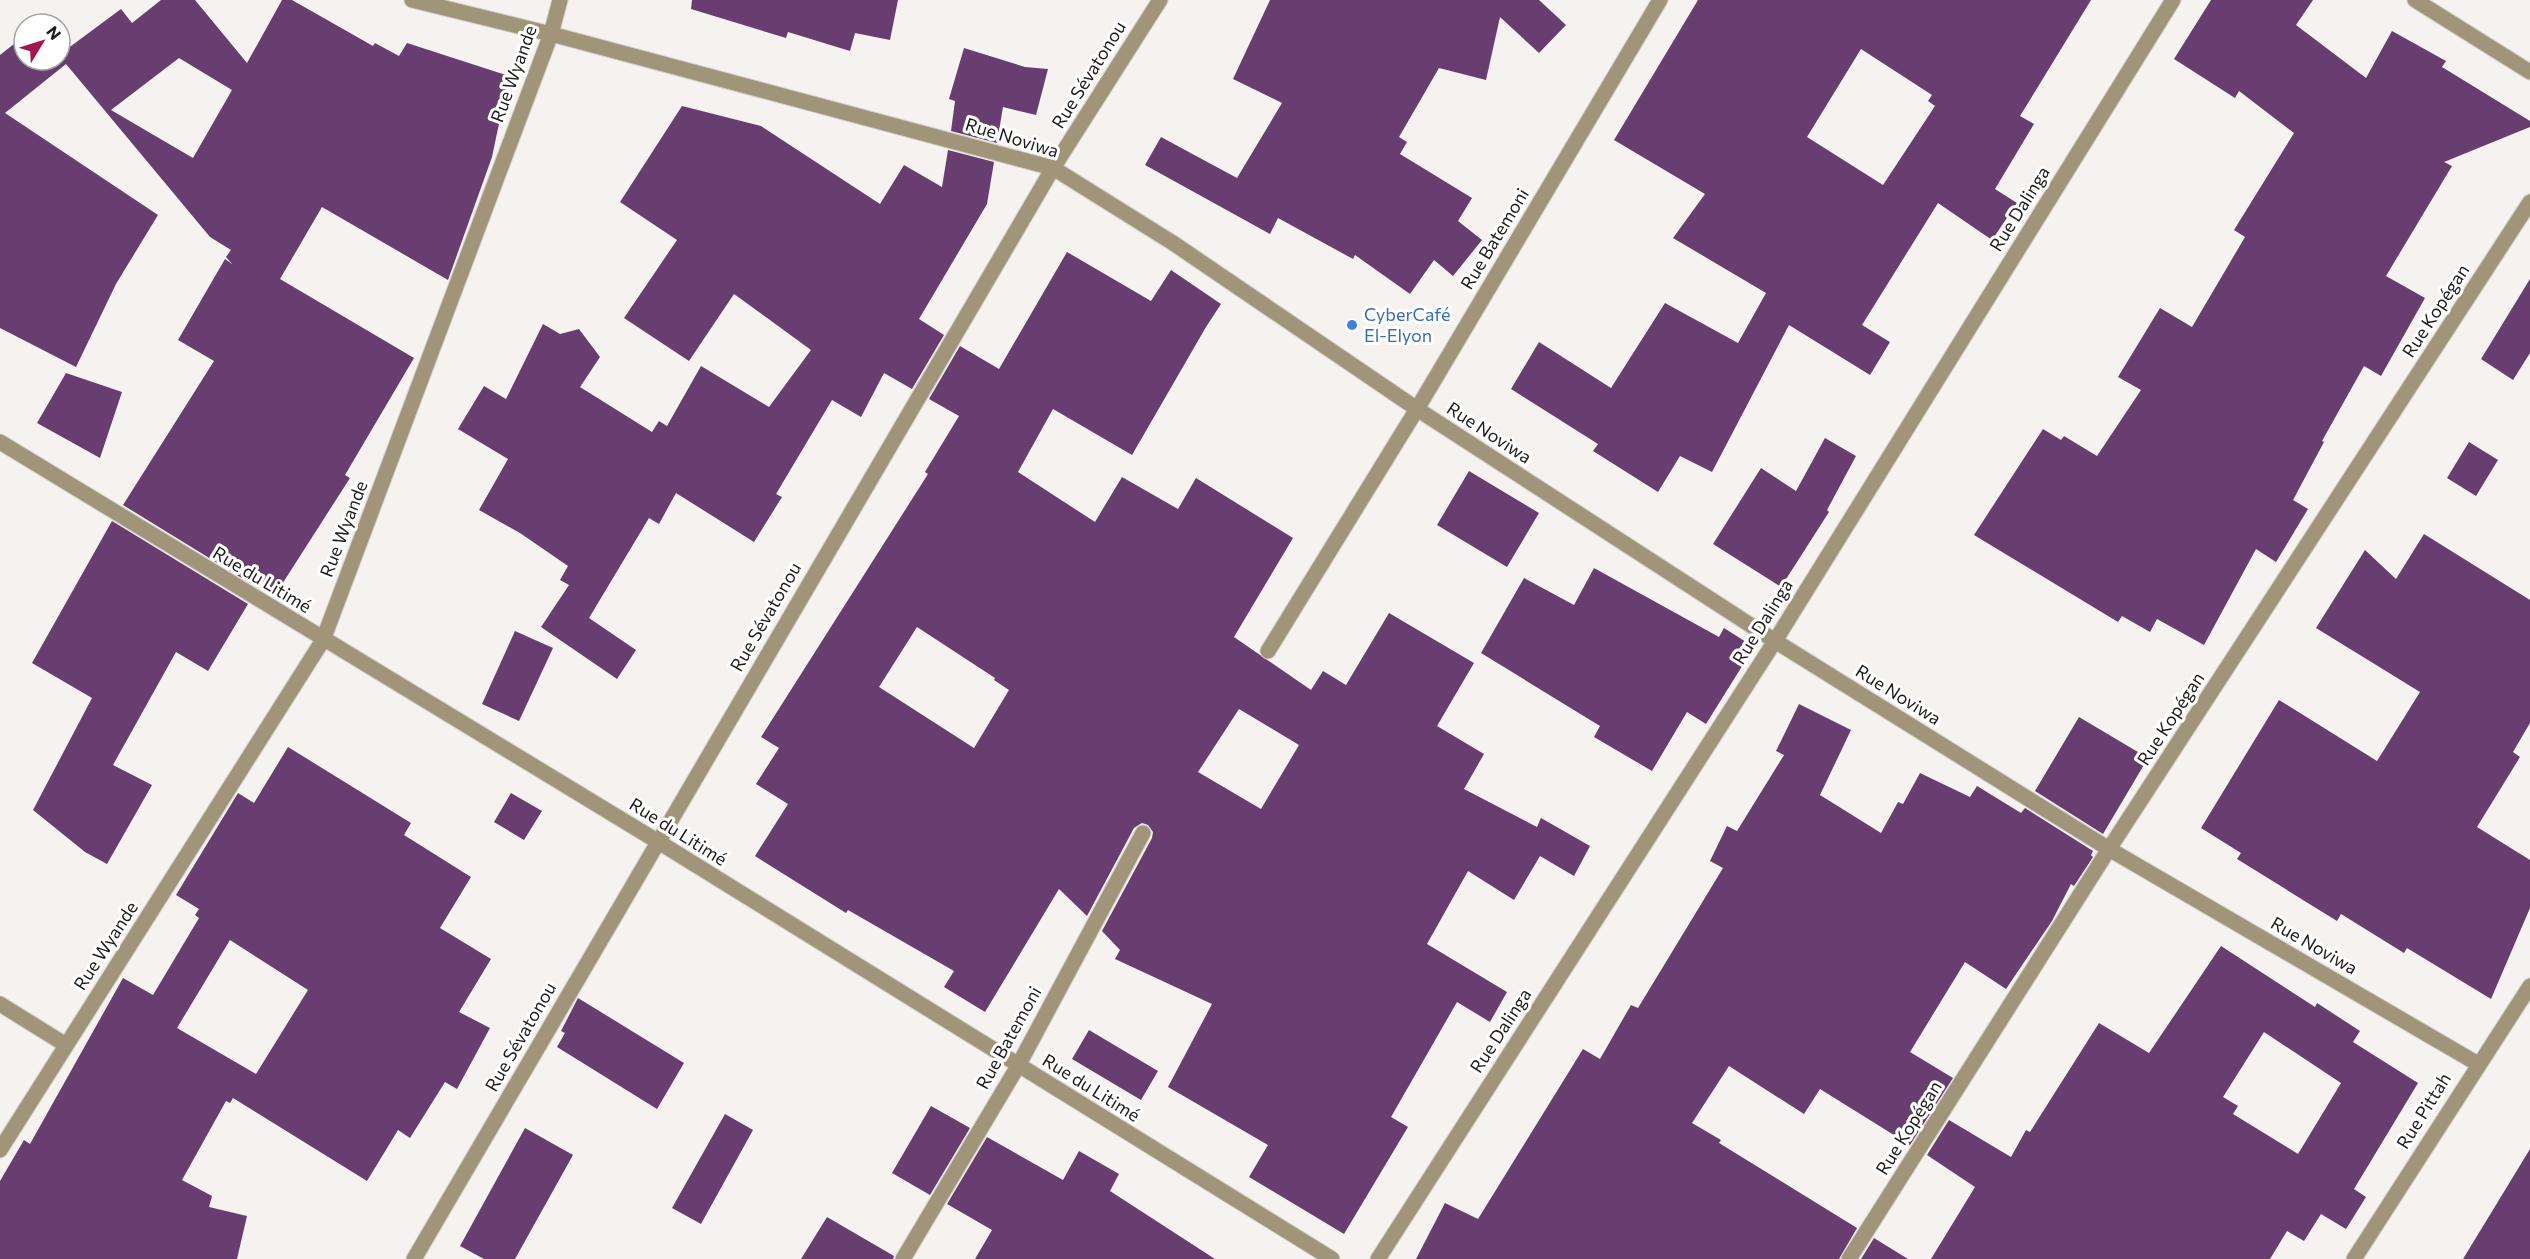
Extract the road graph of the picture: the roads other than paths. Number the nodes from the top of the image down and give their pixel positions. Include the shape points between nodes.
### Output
1 (412, 0) edge
2 (560, 0) edge
3 (1160, 0) edge
4 (1660, 0) edge
5 (2173, 0) edge
6 (2415, 0) edge
7 (550, 34) junction
8 (2530, 72) edge
9 (1053, 168) junction
10 (2530, 202) edge
11 (1417, 409) junction
12 (0, 442) edge
13 (323, 640) junction
14 (1775, 641) junction
15 (1268, 651) dead end
16 (1143, 833) dead end
17 (657, 841) junction
18 (2109, 849) junction
19 (2530, 986) edge
20 (0, 1004) edge
21 (66, 1045) junction
22 (2478, 1064) junction
23 (1018, 1066) junction
24 (0, 1150) edge
25 (414, 1259) edge
26 (903, 1259) edge
27 (1332, 1259) edge
28 (1378, 1259) edge
29 (1849, 1259) edge
30 (2354, 1259) edge

1 - 7 street, Rue Noviwa
2 - 7 street, Rue Wyande
3 - 9 street, Rue Sévatonou
4 - 11 street, Rue Batemoni
5 - 14 street, Rue Dalinga
6 - 8 street
7 - 9 street, Rue Noviwa
7 - 13 street, Rue Wyande
9 - 11 street, Rue Noviwa via 1173,243
9 - 17 street, Rue Sévatonou
10 - 18 street, Rue Kopégan
11 - 14 street, Rue Noviwa
11 - 15 street, Rue Batemoni
12 - 13 street, Rue du Litimé
13 - 17 street, Rue du Litimé
13 - 21 street, Rue Wyande
14 - 18 street, Rue Noviwa
14 - 28 street, Rue Dalinga
16 - 23 street, Rue Batemoni
17 - 23 street, Rue du Litimé
17 - 25 street, Rue Sévatonou
18 - 22 street, Rue Noviwa
18 - 29 street, Rue Kopégan
19 - 22 street, Rue Pittah
20 - 21 street
21 - 24 street, Rue Wyande
22 - 30 street, Rue Pittah
23 - 26 street, Rue Batemoni
23 - 27 street, Rue du Litimé

